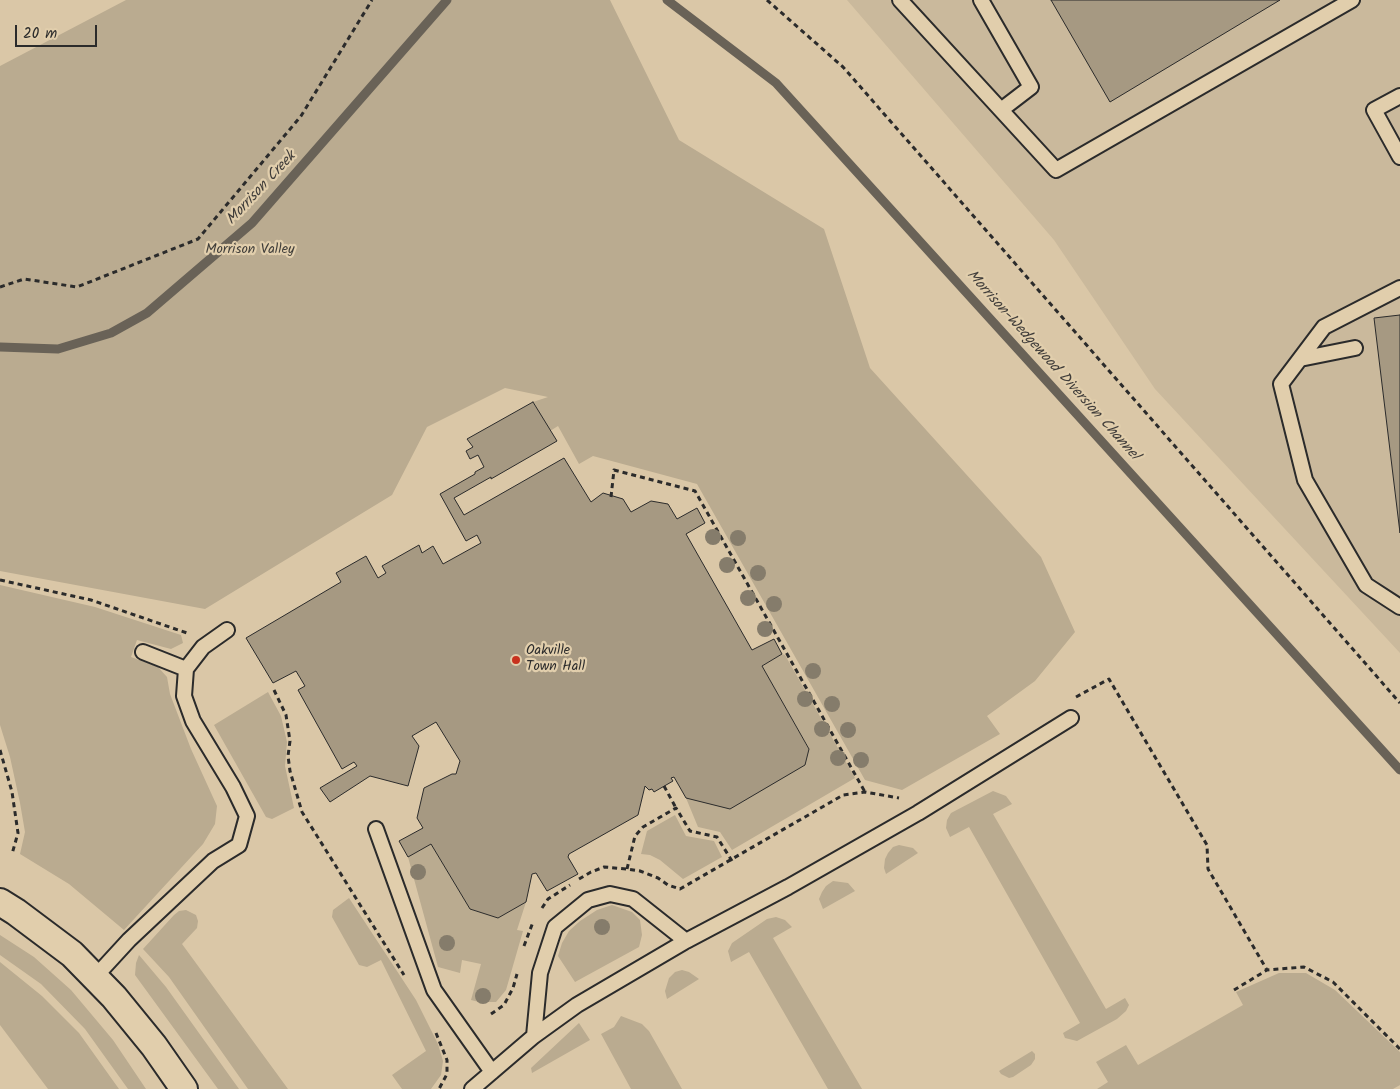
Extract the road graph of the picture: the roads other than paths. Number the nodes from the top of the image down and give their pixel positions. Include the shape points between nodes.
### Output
1 (900, 0) edge
2 (981, 0) edge
3 (1352, 0) edge
4 (1400, 96) edge
5 (1001, 110) junction
6 (1400, 157) edge
7 (1400, 288) edge
8 (1355, 348) dead end
9 (1300, 359) junction
10 (1400, 606) edge
11 (228, 630) dead end
12 (143, 652) dead end
13 (186, 668) junction
14 (1071, 718) dead end
15 (376, 830) dead end
16 (0, 902) edge
17 (686, 940) junction
18 (95, 977) junction
19 (534, 1036) junction
20 (492, 1072) junction
21 (184, 1089) edge
22 (472, 1089) edge

1 - 5 lane
2 - 5 lane via 1031,87
3 - 5 lane via 1056,170
4 - 6 lane via 1374,110
7 - 9 lane via 1324,327
8 - 9 lane
9 - 10 lane via 1281,384 1305,480 1366,586
11 - 13 lane via 203,647
12 - 13 lane
13 - 18 lane via 184,696 193,721 247,816 240,845 213,861 129,940
14 - 17 lane via 918,813
15 - 20 lane via 434,990
16 - 18 street via 72,954
17 - 19 lane via 577,1005
17 - 19 lane via 633,899 610,894 588,900 555,927 540,973
18 - 21 street via 154,1046
19 - 20 lane
20 - 22 lane

